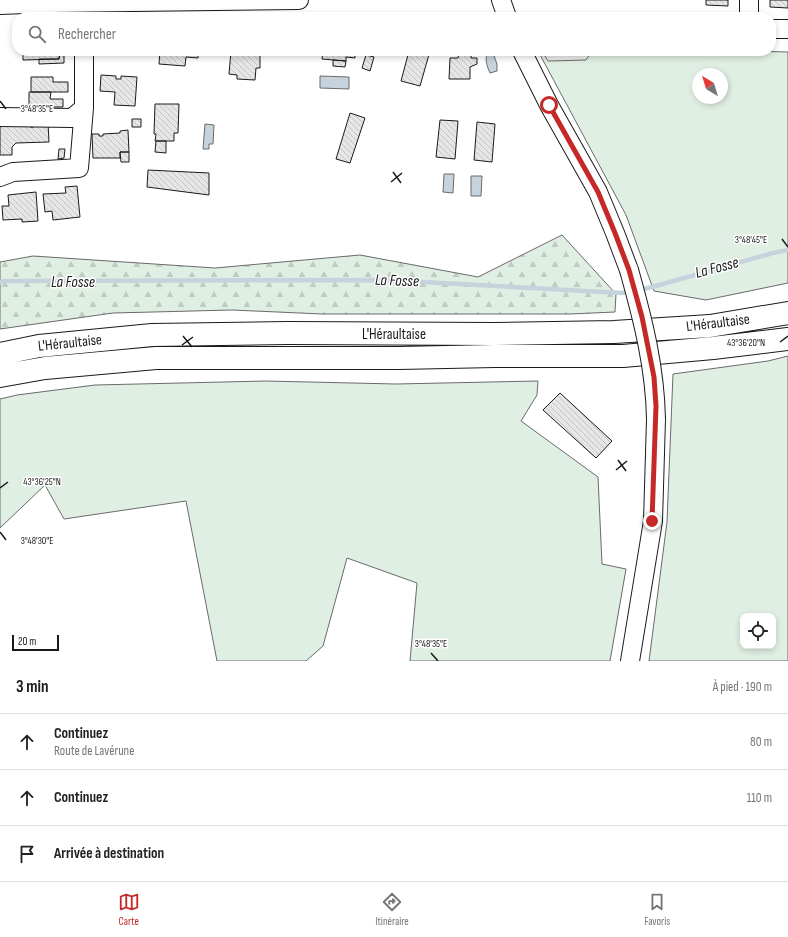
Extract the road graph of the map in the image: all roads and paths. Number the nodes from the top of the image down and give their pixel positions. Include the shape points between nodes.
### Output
1 (285, 0) edge
2 (299, 0) edge
3 (501, 0) edge
4 (749, 0) edge
5 (51, 1) edge
6 (0, 4) edge
7 (84, 10) edge
8 (505, 12) edge
9 (748, 12) edge
10 (776, 29) edge
11 (788, 29) edge
12 (84, 56) edge
13 (524, 56) edge
14 (84, 108) junction
15 (0, 117) edge
16 (0, 177) edge
17 (788, 313) edge
18 (788, 339) edge
19 (0, 354) edge
20 (0, 376) edge
21 (630, 661) edge

1 - 2 street
1 - 7 street
3 - 8 street
4 - 9 street
5 - 6 street
5 - 7 street
10 - 11 street
12 - 14 street
13 - 21 street, bridge via 598,192 615,233 629,270 642,317 654,377 656,419 652,521
14 - 15 street via 72,118
14 - 16 street via 79,168 13,172
17 - 19 highway, L'Héraultaise via 710,326 614,332 152,335 39,346
18 - 20 highway, L'Héraultaise via 623,356 156,358 45,368

